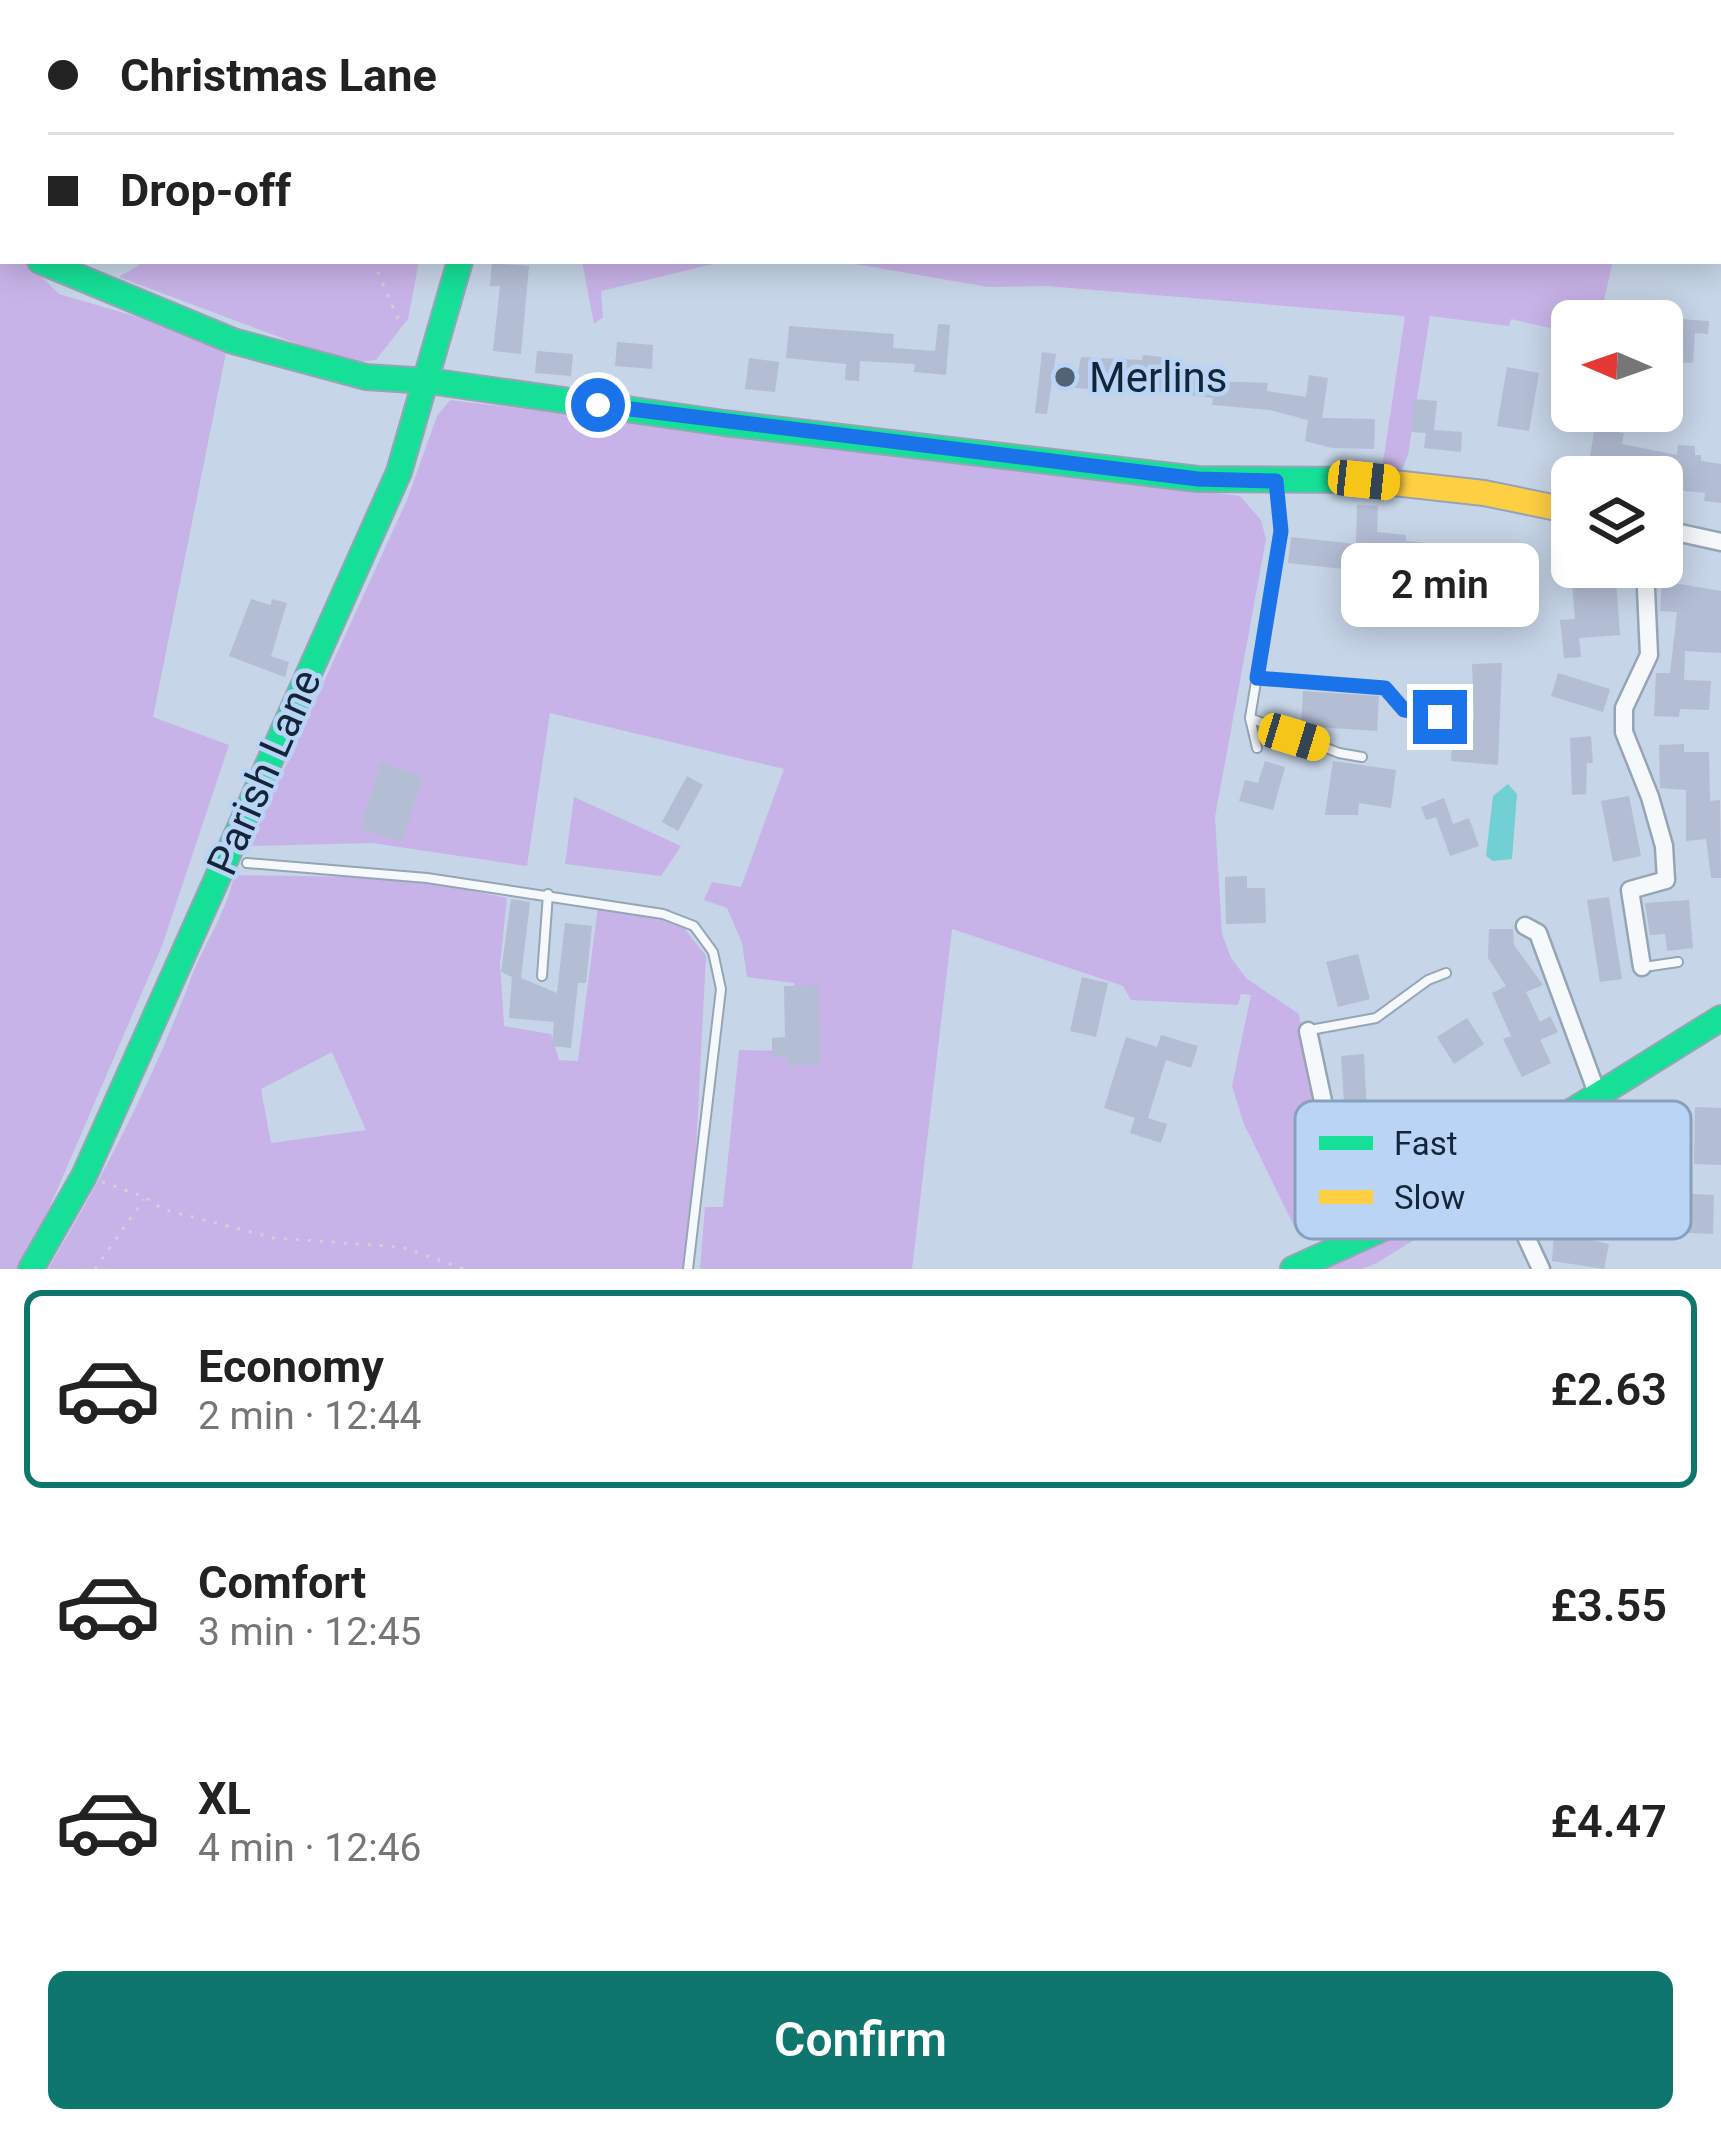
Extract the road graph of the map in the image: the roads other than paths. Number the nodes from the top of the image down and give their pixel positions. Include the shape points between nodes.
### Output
1 (47, 264) edge
2 (459, 264) edge
3 (431, 372) junction
4 (1276, 481) junction
5 (1551, 507) edge
6 (1683, 534) edge
7 (1721, 542) edge
8 (1646, 588) edge
9 (1257, 678) junction
10 (1440, 717) dead end
11 (1250, 718) junction
12 (1257, 748) dead end
13 (1362, 757) dead end
14 (248, 863) dead end
15 (548, 894) junction
16 (1525, 926) dead end
17 (1678, 962) dead end
18 (1642, 967) joint
19 (1446, 973) dead end
20 (542, 976) dead end
21 (1721, 1019) edge
22 (1308, 1031) joint
23 (1597, 1093) junction
24 (1323, 1101) edge
25 (1584, 1101) edge
26 (1359, 1239) edge
27 (1526, 1239) edge
28 (31, 1269) edge
29 (688, 1269) edge
30 (1293, 1269) edge
31 (1541, 1269) edge

1 - 3 street via 233,341 366,377
2 - 3 street, Parish Lane
3 - 4 street via 724,423 1198,479
3 - 28 street, Parish Lane via 399,472 84,1176
4 - 5 street via 1364,480
4 - 9 lane via 1281,531
6 - 7 street
8 - 18 street via 1649,655 1624,708 1624,732 1655,813 1666,880 1630,890
9 - 10 lane via 1385,688 1404,710
9 - 11 lane
11 - 12 lane
11 - 13 lane
14 - 15 lane
15 - 20 lane
15 - 29 lane via 663,914 694,926 713,952 721,989
16 - 23 street via 1538,933
17 - 18 lane
19 - 22 lane via 1376,1018
21 - 23 street
22 - 24 street
23 - 25 street
26 - 30 street
27 - 31 street

